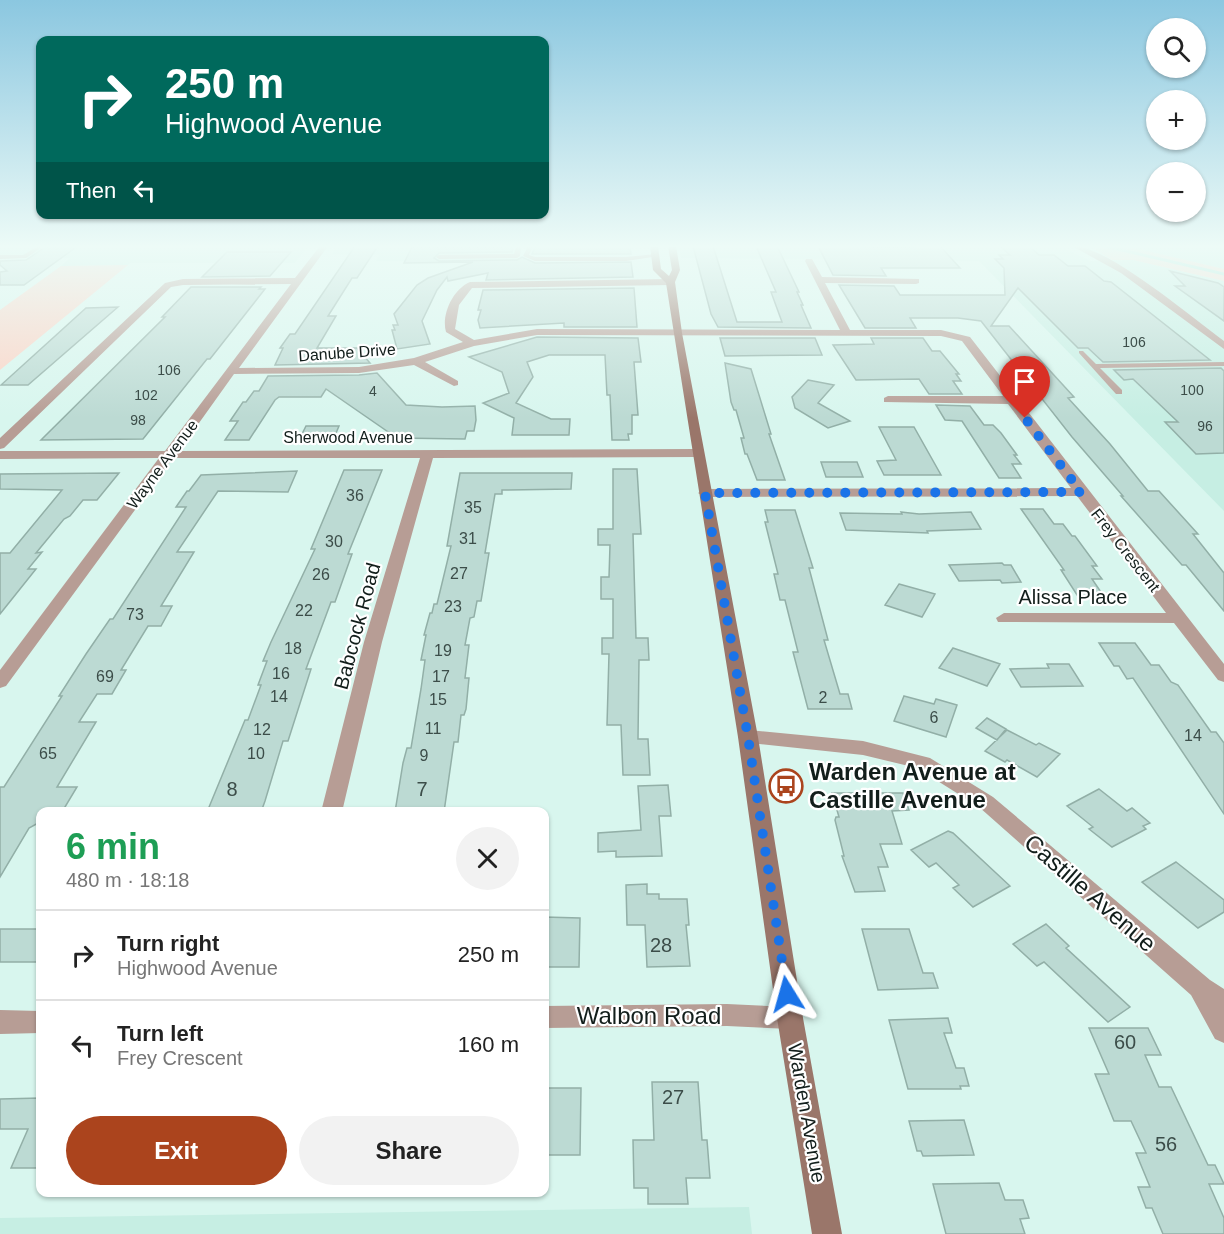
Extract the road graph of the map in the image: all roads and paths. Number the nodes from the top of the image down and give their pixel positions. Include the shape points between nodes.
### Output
1 (148, 304) edge
2 (280, 304) edge
3 (456, 304) edge
4 (673, 304) edge
5 (832, 304) edge
6 (1168, 304) edge
7 (676, 333) junction
8 (846, 333) junction
9 (472, 343) junction
10 (1224, 346) edge
11 (1081, 352) dead end
12 (416, 362) junction
13 (1224, 364) edge
14 (1095, 366) junction
15 (231, 371) junction
16 (454, 383) dead end
17 (1119, 392) dead end
18 (888, 400) dead end
19 (1011, 400) junction
20 (0, 445) edge
21 (697, 453) junction
22 (169, 454) junction
23 (428, 454) junction
24 (0, 455) edge
25 (1081, 492) junction
26 (705, 493) junction
27 (1004, 618) dead end
28 (1179, 618) junction
29 (1224, 676) edge
30 (0, 682) edge
31 (748, 737) junction
32 (332, 807) edge
33 (1201, 988) junction
34 (1224, 1002) edge
35 (549, 1017) edge
36 (790, 1018) junction
37 (0, 1022) edge
38 (36, 1022) edge
39 (1224, 1031) edge
40 (827, 1234) edge

1 - 20 street
2 - 15 street, Wayne Avenue
3 - 9 street via 449,318 450,330
4 - 7 main road, Warden Avenue
5 - 8 street
6 - 10 street
7 - 8 street, Frey Crescent
7 - 9 street, Danube Drive via 537,332
7 - 21 main road, Warden Avenue
8 - 19 street, Frey Crescent via 958,335 966,339
9 - 12 street, Danube Drive
11 - 14 lane
12 - 15 street, Danube Drive via 359,370
12 - 16 street
13 - 14 lane
14 - 17 lane
15 - 22 street, Wayne Avenue
18 - 19 street
19 - 25 street, Frey Crescent
21 - 23 street, Sherwood Avenue
21 - 26 main road, Warden Avenue
22 - 23 street, Sherwood Avenue
22 - 24 street, Sherwood Avenue
22 - 30 street, Wayne Avenue
23 - 32 street, Babcock Road via 373,642
25 - 26 street
25 - 28 street, Frey Crescent
26 - 31 main road, Warden Avenue
27 - 28 street, Alissa Place
28 - 29 street, Frey Crescent
31 - 33 street, Castille Avenue via 863,748 923,763 986,802
31 - 36 main road, Warden Avenue
33 - 34 street, Castille Avenue
33 - 39 street
35 - 36 street, Walbon Road
36 - 40 main road, Warden Avenue
37 - 38 street

